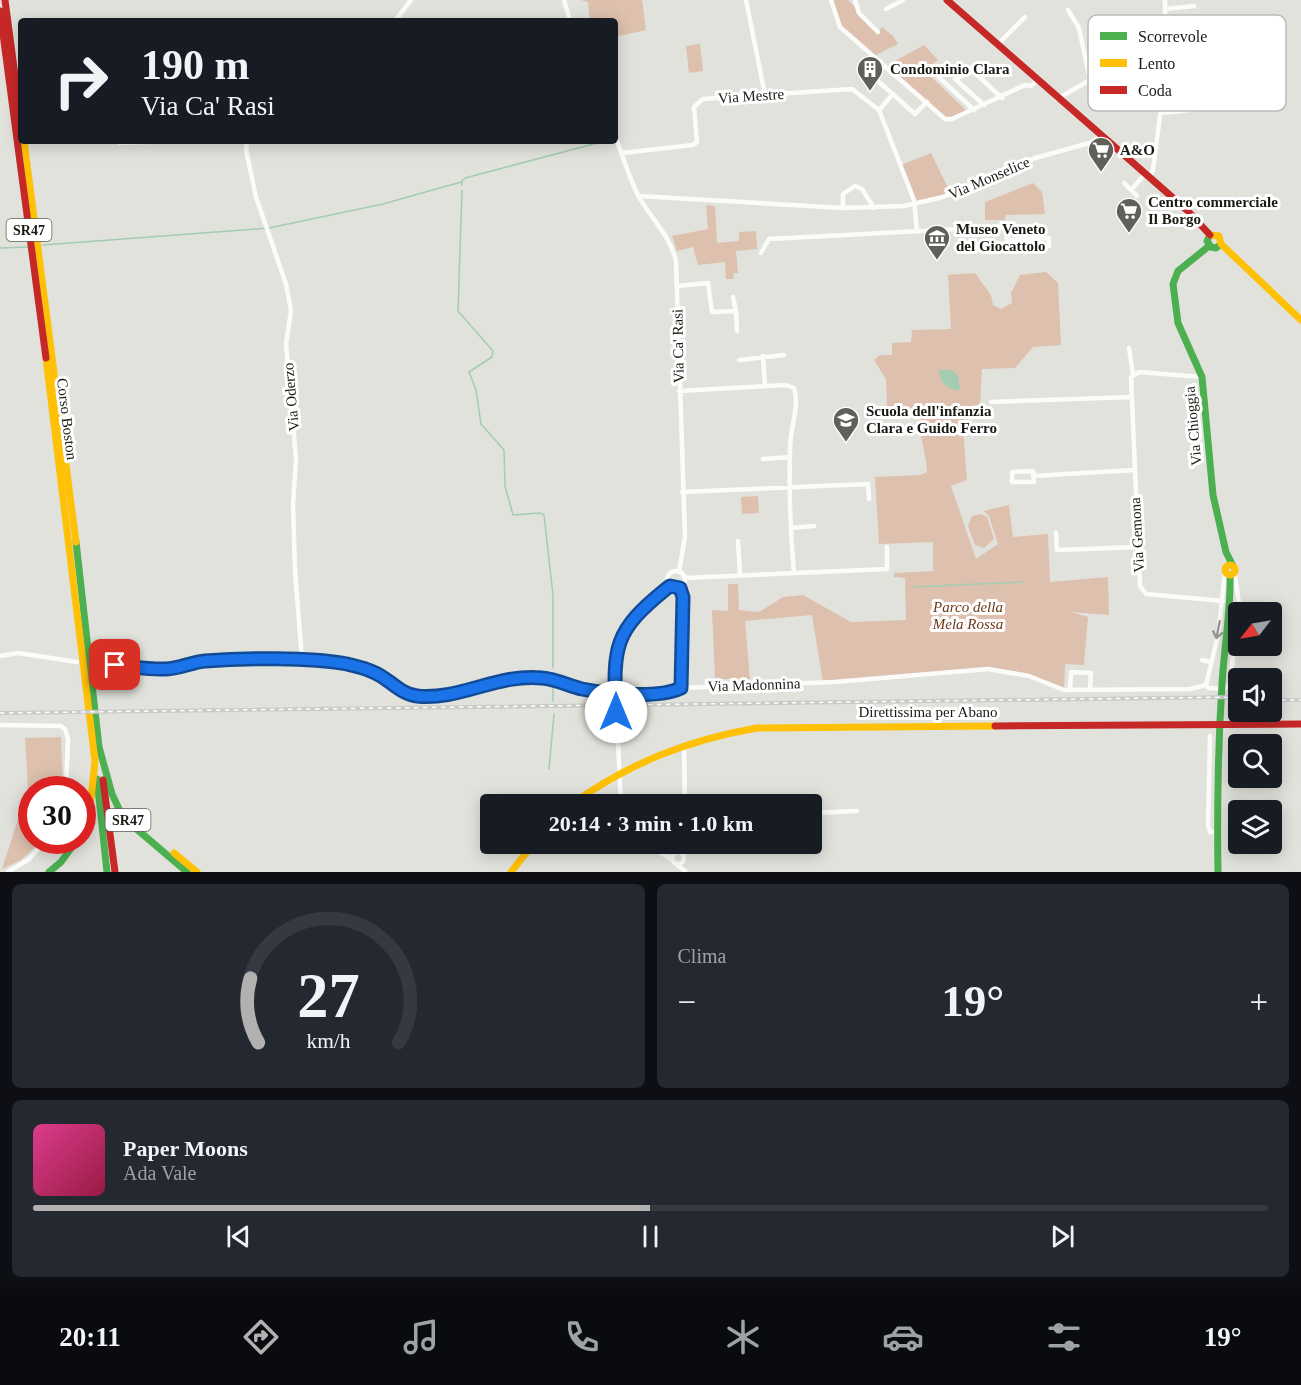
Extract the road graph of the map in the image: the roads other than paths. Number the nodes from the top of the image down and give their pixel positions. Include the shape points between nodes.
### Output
1 (5, 0) edge
2 (411, 0) edge
3 (564, 0) edge
4 (746, 0) edge
5 (831, 0) edge
6 (855, 0) edge
7 (903, 0) edge
8 (948, 0) edge
9 (1165, 0) edge
10 (1194, 6) dead end
11 (886, 9) dead end
12 (1165, 9) junction
13 (1068, 10) dead end
14 (0, 11) edge
15 (1165, 15) edge
16 (1025, 17) dead end
17 (397, 18) edge
18 (569, 18) edge
19 (878, 32) dead end
20 (998, 45) junction
21 (880, 61) junction
22 (929, 68) dead end
23 (1088, 71) edge
24 (1034, 77) junction
25 (955, 79) junction
26 (1088, 81) edge
27 (946, 84) junction
28 (893, 94) junction
29 (765, 95) junction
30 (18, 98) edge
31 (1002, 98) junction
32 (1057, 99) junction
33 (927, 102) junction
34 (984, 105) junction
35 (879, 110) junction
36 (974, 110) junction
37 (1180, 111) edge
38 (1161, 113) joint
39 (1100, 136) junction
40 (618, 143) edge
41 (24, 144) edge
42 (247, 144) edge
43 (622, 153) junction
44 (1147, 176) junction
45 (1124, 183) dead end
46 (1131, 190) junction
47 (639, 196) junction
48 (1137, 196) dead end
49 (914, 204) junction
50 (843, 208) junction
51 (874, 208) junction
52 (917, 232) junction
53 (1210, 235) junction
54 (1221, 244) junction
55 (1049, 246) dead end
56 (1209, 246) junction
57 (761, 253) dead end
58 (677, 286) junction
59 (733, 297) dead end
60 (736, 311) junction
61 (1301, 320) edge
62 (737, 331) dead end
63 (1129, 348) dead end
64 (784, 355) dead end
65 (763, 356) junction
66 (739, 360) dead end
67 (1133, 374) junction
68 (1202, 376) junction
69 (765, 386) junction
70 (679, 391) junction
71 (1131, 397) junction
72 (991, 402) dead end
73 (790, 457) junction
74 (763, 459) dead end
75 (1134, 470) junction
76 (1033, 476) junction
77 (789, 486) junction
78 (682, 492) junction
79 (869, 499) dead end
80 (814, 526) dead end
81 (791, 528) junction
82 (1056, 533) dead end
83 (738, 541) dead end
84 (887, 547) dead end
85 (1138, 547) junction
86 (1230, 571) junction
87 (679, 572) junction
88 (794, 573) junction
89 (740, 574) junction
90 (685, 578) junction
91 (670, 586) junction
92 (680, 588) junction
93 (1223, 601) junction
94 (0, 656) edge
95 (302, 660) junction
96 (1202, 660) dead end
97 (77, 662) dead end
98 (1211, 662) junction
99 (96, 664) dead end
100 (1206, 686) junction
101 (681, 688) junction
102 (1070, 690) junction
103 (1090, 690) junction
104 (90, 691) junction
105 (616, 714) dead end
106 (617, 721) dead end
107 (1301, 724) edge
108 (0, 725) edge
109 (1210, 736) dead end
110 (95, 737) junction
111 (99, 747) junction
112 (684, 748) dead end
113 (95, 761) junction
114 (67, 776) edge
115 (93, 776) edge
116 (586, 794) edge
117 (621, 794) edge
118 (685, 794) edge
119 (857, 811) dead end
120 (822, 813) edge
121 (1218, 832) junction
122 (150, 840) junction
123 (33, 854) edge
124 (67, 854) edge
125 (525, 854) edge
126 (662, 854) edge
127 (679, 854) edge
128 (677, 858) junction
129 (8, 872) edge
130 (49, 872) edge
131 (107, 872) edge
132 (115, 872) edge
133 (187, 872) edge
134 (197, 872) edge
135 (511, 872) edge
136 (685, 872) edge
137 (1218, 872) edge

1 - 30 main road
2 - 17 street
3 - 18 street
4 - 29 street
5 - 21 street via 840,27
6 - 19 street via 859,13
7 - 11 street
8 - 20 main road
9 - 12 street
10 - 12 street
12 - 15 street
13 - 23 street via 1078,28
14 - 104 main road, Corso Boston / SR47
16 - 20 street
20 - 24 main road
21 - 28 street via 870,74
21 - 33 street
22 - 27 street
24 - 31 street
24 - 32 main road
25 - 27 street
25 - 31 street via 973,71
25 - 34 street
26 - 32 street
27 - 36 street
28 - 33 street via 915,114
28 - 35 street
29 - 35 street, Via Mestre via 852,88
29 - 43 street, Via Mestre via 703,99 694,107 697,142 693,145
31 - 34 street
32 - 39 main road
33 - 36 street via 945,119
34 - 36 street
35 - 49 street
37 - 38 street
38 - 44 street via 1154,170
39 - 44 main road
39 - 49 street, Via Monselice via 1093,142 1035,158 943,197
40 - 43 street, Via Ca' Rasi
41 - 104 main road, Corso Boston / SR47 via 64,448
42 - 95 street, Via Oderzo via 256,197 286,284 291,311 286,344 296,459 293,505
43 - 47 street, Via Ca' Rasi
44 - 46 street
44 - 53 main road
45 - 46 street
46 - 48 street
47 - 50 street, Via Monselice
47 - 58 street, Via Ca' Rasi via 672,245
49 - 51 street, Via Monselice
49 - 52 street
50 - 51 street, Via Monselice
50 - 51 street via 843,194 855,186 862,189
52 - 55 street via 1006,227 1007,240 1049,238
52 - 57 street via 769,239
53 - 54 main road via 1219,236
53 - 56 main road
54 - 56 main road via 1216,248
54 - 61 main road
56 - 68 main road, Via Chioggia via 1173,280 1178,323
58 - 60 street via 708,283 712,312
58 - 70 street, Via Ca' Rasi
59 - 60 street
60 - 62 street
63 - 67 street, Via Gemona
64 - 65 street
65 - 66 street
65 - 69 street
67 - 68 street
67 - 71 street, Via Gemona
68 - 86 main road, Via Chioggia via 1213,495
69 - 70 street
69 - 73 street via 789,385 795,392
70 - 78 street, Via Ca' Rasi
71 - 72 street
71 - 75 street, Via Gemona
73 - 74 street
73 - 77 street
75 - 76 street
75 - 85 street, Via Gemona
76 - 76 street via 1033,471 1012,472 1012,482 1034,482
77 - 78 street
77 - 79 street via 868,483
77 - 81 street
78 - 87 street, Via Ca' Rasi via 685,548
80 - 81 street
81 - 88 street
82 - 85 street via 1057,550
83 - 89 street
84 - 88 street via 887,568
85 - 93 street, Via Gemona via 1143,593
86 - 93 street
86 - 100 street, Via Chioggia via 1239,603 1232,676 1224,689
86 - 121 main road, Via Chioggia via 1231,605 1216,769
87 - 90 street
87 - 91 street, Via Ca' Rasi via 669,575
88 - 89 street
89 - 90 street
90 - 92 street
91 - 92 street
91 - 105 street, Via Ca' Rasi via 635,615 622,636 616,662
92 - 101 street
93 -> 98 street
94 - 97 street via 18,653
95 - 99 street, Via Madonnina via 204,661 166,669
95 - 101 street, Via Madonnina via 346,664 373,672 416,696 439,695 521,676 623,693 663,694
96 - 98 street
98 - 100 street
100 - 103 street, Via Madonnina
101 - 102 street, Via Madonnina via 834,682 988,669 1029,676 1050,687
102 - 103 street, Via Madonnina
102 - 103 street via 1071,672 1091,673
104 - 110 main road, Corso Boston / SR47
106 - 117 street
107 - 116 main road, Direttissima per Abano via 757,728 688,741 624,769
108 - 114 street via 65,729
109 - 121 street, Via Chioggia via 1208,829
110 - 111 main road, Corso Boston / SR47
110 - 113 main road, Corso Boston / SR47
111 - 122 main road, Corso Boston / SR47 via 119,808
111 - 132 main road, SR47
112 - 118 street
113 - 115 main road, Corso Boston / SR47
113 - 131 main road
119 - 120 street
121 - 137 main road, Via Chioggia
122 - 133 main road, Corso Boston / SR47
122 - 134 main road
123 - 129 street
124 - 130 main road
125 - 135 main road
126 - 128 street
127 - 128 street
128 - 136 street

